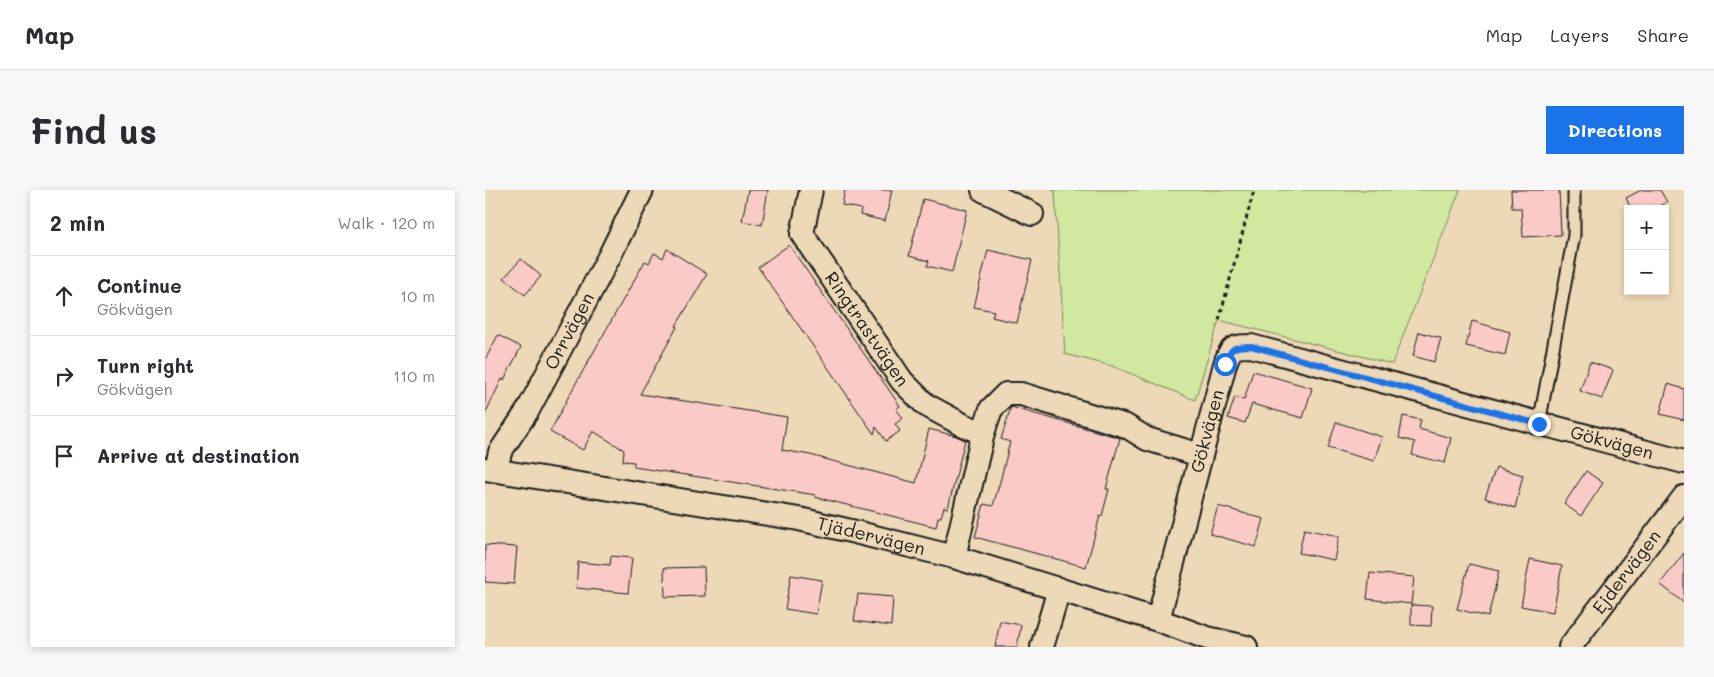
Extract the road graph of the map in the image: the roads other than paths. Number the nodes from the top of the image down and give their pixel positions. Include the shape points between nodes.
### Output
1 (642, 190) edge
2 (811, 190) edge
3 (983, 190) edge
4 (1574, 190) edge
5 (1032, 214) dead end
6 (1539, 424) junction
7 (983, 432) junction
8 (1200, 455) junction
9 (1684, 462) edge
10 (490, 470) edge
11 (1684, 497) edge
12 (954, 558) junction
13 (1059, 589) junction
14 (1158, 620) junction
15 (1206, 642) edge
16 (1042, 647) edge
17 (1247, 647) edge
18 (1570, 647) edge

1 - 10 street, Orrvägen via 528,410
2 - 7 street, Ringtrastvägen via 802,234 903,381 926,405
3 - 5 street
4 - 6 lane via 1574,235
6 - 8 street, Gökvägen via 1251,346 1237,346 1229,352
6 - 9 street, Gökvägen
7 - 8 street via 991,409 1006,394 1021,394 1125,426 1147,439
7 - 12 street
8 - 14 street, Gökvägen
10 - 12 street, Tjädervägen via 799,519
11 - 18 street, Ejdervägen
12 - 13 street, Tjädervägen
13 - 14 street, Tjädervägen
13 - 16 street
14 - 15 street, Tjädervägen
15 - 17 street, Tjädervägen

